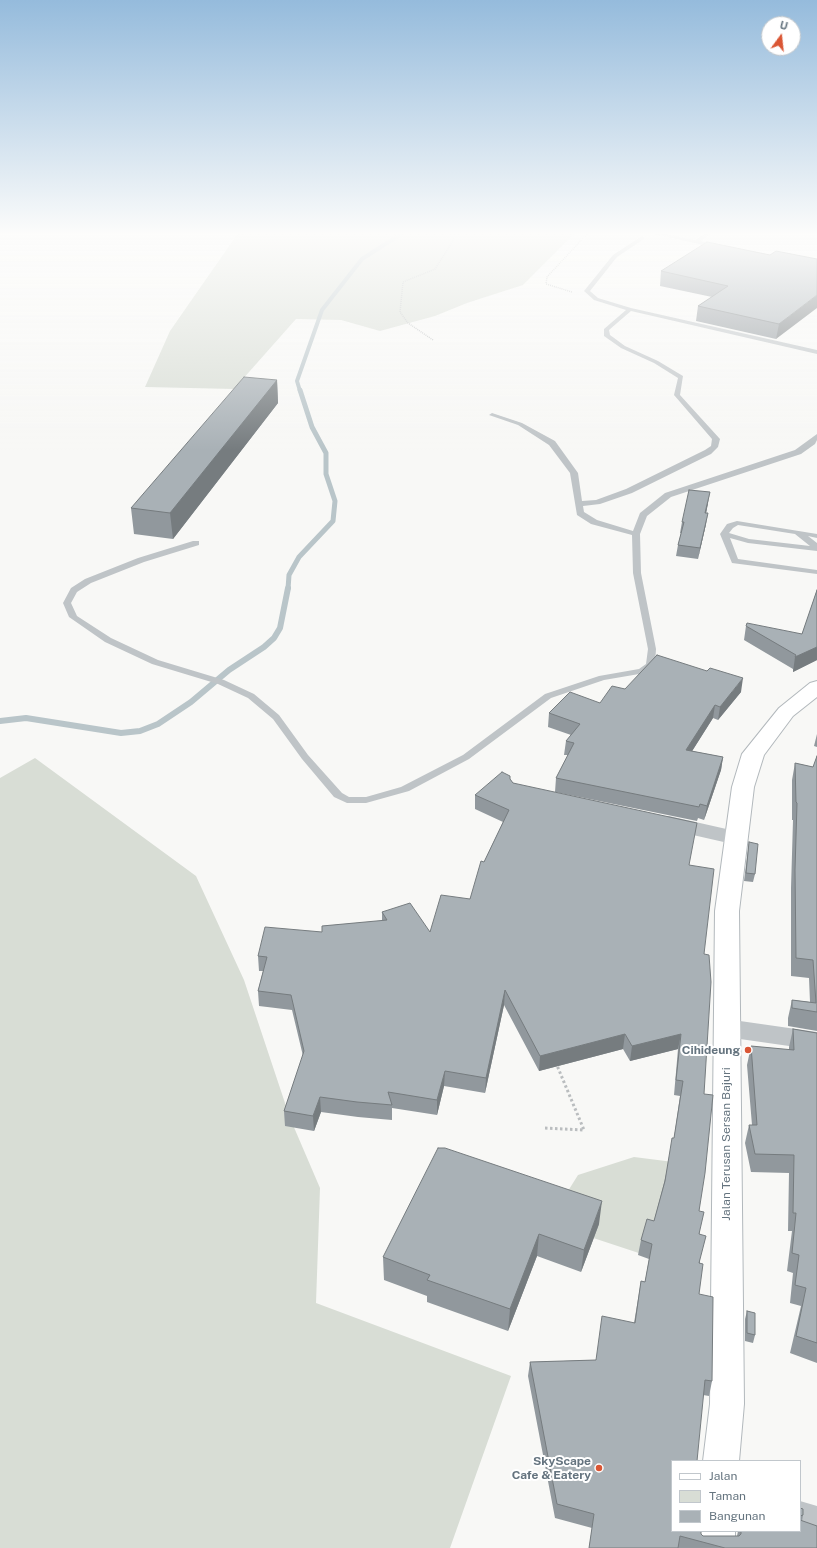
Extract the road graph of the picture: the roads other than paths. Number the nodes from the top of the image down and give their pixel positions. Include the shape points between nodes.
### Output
1 (621, 306) edge
2 (630, 309) junction
3 (817, 352) edge
4 (492, 415) dead end
5 (817, 436) edge
6 (580, 504) junction
7 (797, 532) junction
8 (636, 534) junction
9 (724, 534) junction
10 (817, 536) edge
11 (196, 544) dead end
12 (817, 548) edge
13 (817, 572) edge
14 (817, 687) edge
15 (652, 820) edge
16 (737, 838) junction
17 (726, 1028) junction
18 (817, 1041) edge
19 (721, 1460) edge
20 (801, 1518) edge
21 (817, 1523) edge
22 (717, 1532) edge
23 (717, 1548) edge

1 - 2 lane
2 - 3 lane
2 - 6 lane via 606,330 607,336 681,377 677,395 716,438 714,447 629,491 597,502
4 - 6 lane via 520,424 552,443 574,473
5 - 8 lane via 798,452 668,495 649,508
6 - 8 lane via 580,513 594,522
7 - 9 lane via 737,524 730,526
7 - 10 lane
7 - 12 lane
8 - 11 lane via 637,573 652,649 650,665 642,671 602,678 548,696 466,757 405,789 366,800 347,800 338,795 305,757 276,716 252,696 221,682 155,662 108,640 73,617 67,603 74,590 88,581 141,560
9 - 12 lane via 748,541
9 - 13 lane via 735,561
14 - 16 main road, Jalan Terusan Sersan Bajuri via 786,712 753,754 743,787
15 - 16 street
16 - 17 main road, Jalan Terusan Sersan Bajuri via 727,911
17 - 18 street
17 - 19 main road, Jalan Terusan Sersan Bajuri via 727,1404
20 - 21 street
22 - 23 main road

